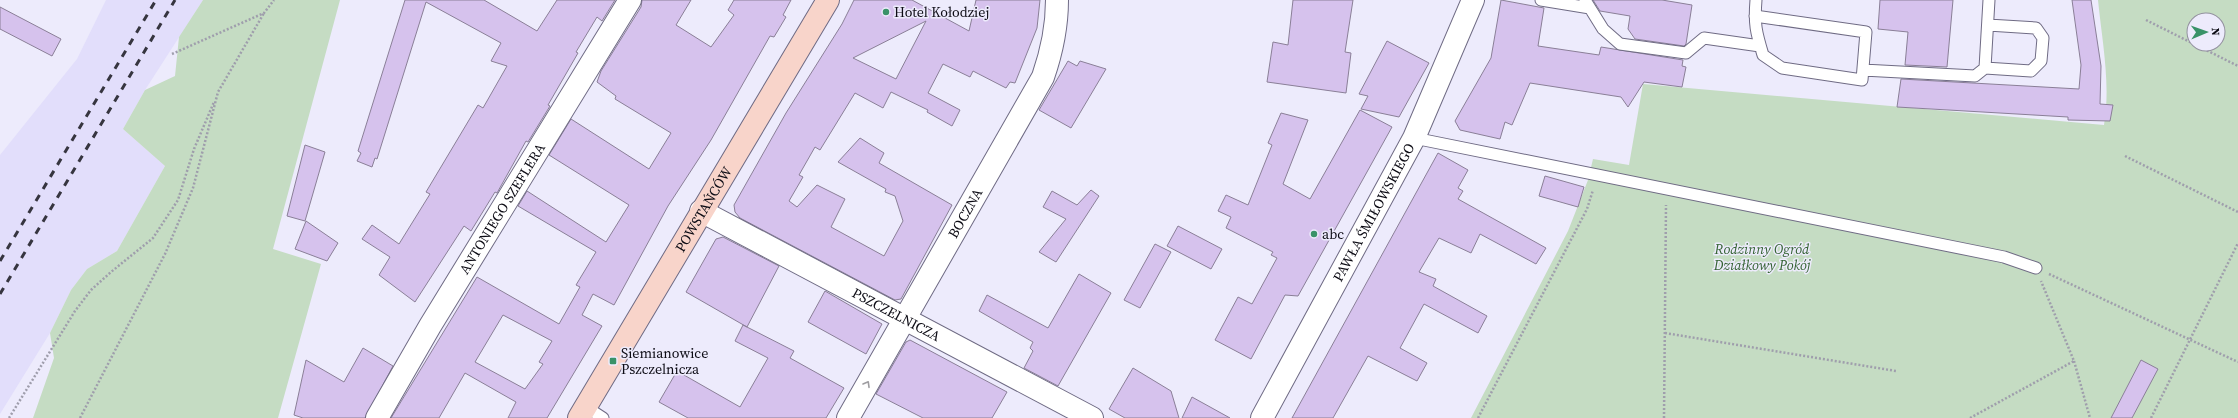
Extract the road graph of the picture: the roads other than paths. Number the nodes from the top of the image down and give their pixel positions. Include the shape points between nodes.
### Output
1 (630, 0) edge
2 (828, 0) edge
3 (1057, 0) edge
4 (1473, 0) edge
5 (1541, 0) edge
6 (1756, 0) edge
7 (1989, 0) edge
8 (1588, 4) edge
9 (1755, 16) junction
10 (1988, 25) junction
11 (1760, 46) junction
12 (1985, 68) junction
13 (1863, 70) junction
14 (1414, 138) junction
15 (700, 212) junction
16 (2036, 268) road end
17 (905, 320) junction
18 (590, 414) edge
19 (377, 418) edge
20 (848, 418) edge
21 (1092, 418) edge
22 (1262, 418) edge

1 - 19 street, ANTONIEGO SZEFLERA via 430,326
2 - 15 street, POWSTAŃCÓW
3 - 17 street, BOCZNA via 1053,48 1042,77
4 - 14 street, PAWŁA ŚMIŁOWSKIEGO
5 - 8 lane
6 - 9 lane
7 - 10 lane
8 - 11 lane via 1603,29 1620,44 1686,53 1704,38
9 - 11 lane via 1754,24
9 - 13 lane via 1866,32
10 - 12 lane
10 - 12 lane via 2036,28 2043,38 2042,61 2030,71
11 - 13 lane via 1762,55 1782,68 1862,80
12 - 13 lane via 1975,76
14 - 16 lane via 2004,257
14 - 22 street, PAWŁA ŚMIŁOWSKIEGO
15 - 17 street, PSZCZELNICZA
15 - 18 street, POWSTAŃCÓW
20 -> 17 street, BOCZNA
17 - 21 street, PSZCZELNICZA

